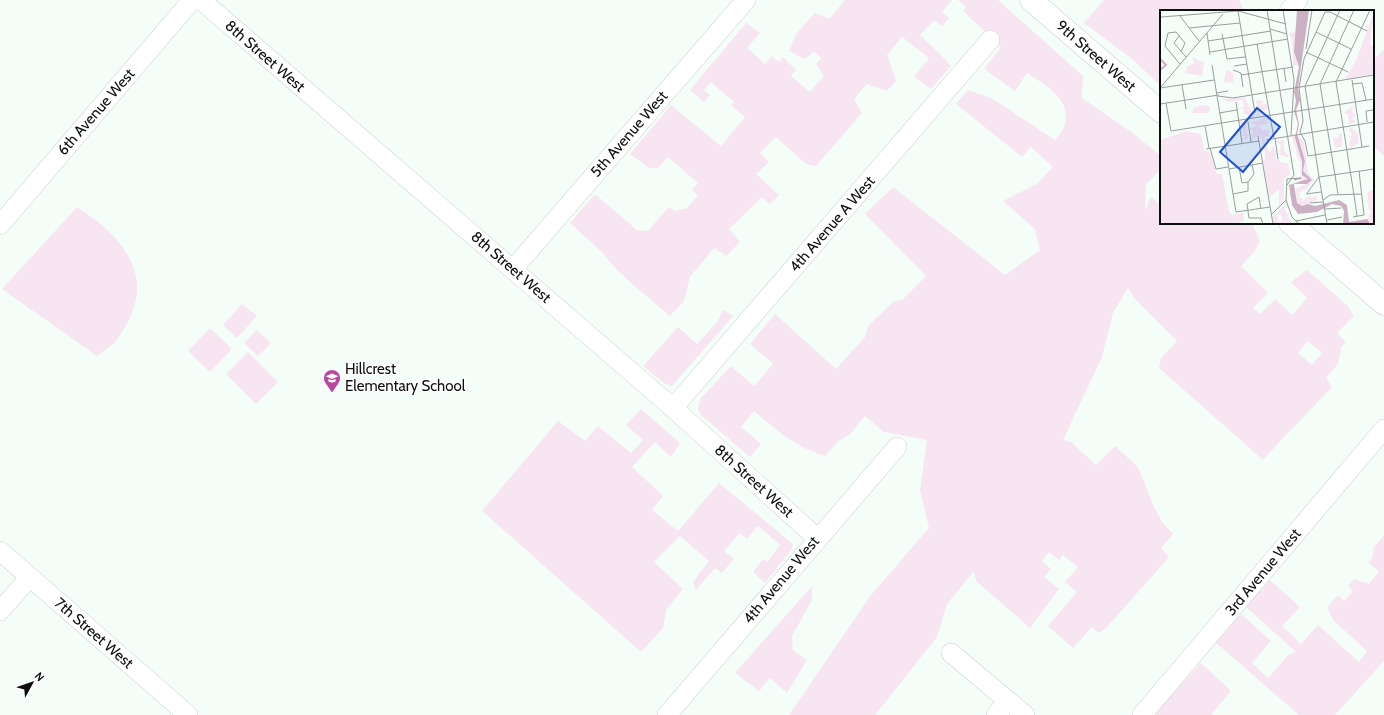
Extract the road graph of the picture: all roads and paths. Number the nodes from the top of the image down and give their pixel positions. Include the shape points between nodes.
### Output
1 (192, 0) edge
2 (201, 0) edge
3 (746, 0) edge
4 (1031, 0) edge
5 (1298, 0) edge
6 (1290, 10) edge
7 (990, 40) dead end
8 (1160, 111) edge
9 (1291, 224) edge
10 (0, 225) edge
11 (513, 269) junction
12 (1384, 304) edge
13 (673, 408) junction
14 (1384, 429) edge
15 (897, 447) dead end
16 (817, 538) junction
17 (0, 551) edge
18 (30, 577) junction
19 (0, 611) edge
20 (951, 653) dead end
21 (1008, 700) junction
22 (188, 715) edge
23 (667, 715) edge
24 (996, 715) edge
25 (1025, 715) edge
26 (1142, 715) edge

1 - 10 street, 6th Avenue West
2 - 11 street, 8th Street West
3 - 11 street, 5th Avenue West
4 - 8 street, 9th Street West
5 - 6 street
7 - 13 street, 4th Avenue A West
9 - 12 street
11 - 13 street, 8th Street West
13 - 16 street, 8th Street West
14 - 26 street, 3rd Avenue West
15 - 16 street, 4th Avenue West
16 - 23 street, 4th Avenue West
17 - 18 street, 7th Street West
18 - 19 street
18 - 22 street, 7th Street West
20 - 21 street
21 - 24 street
21 - 25 street

